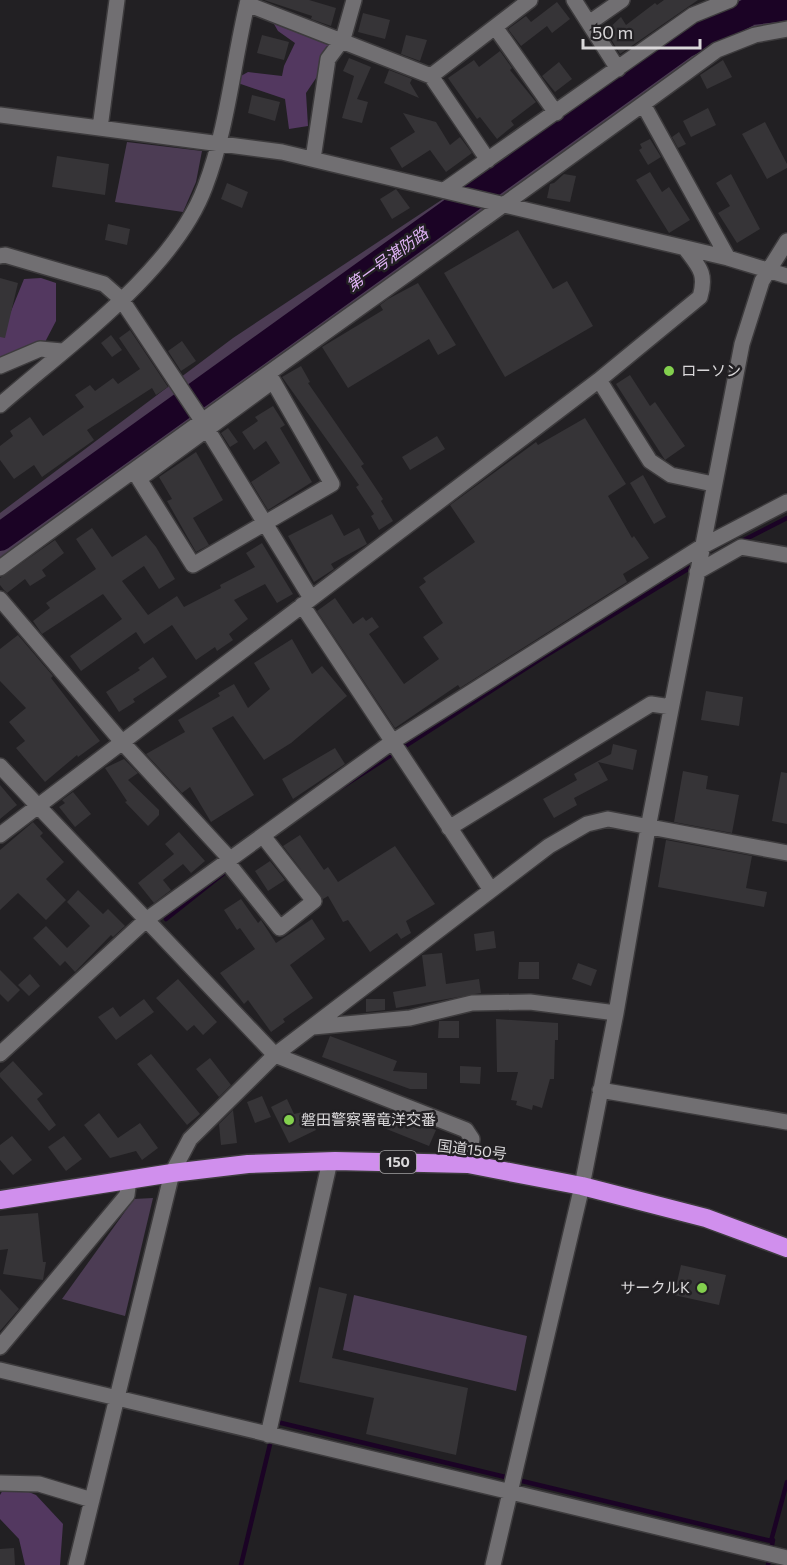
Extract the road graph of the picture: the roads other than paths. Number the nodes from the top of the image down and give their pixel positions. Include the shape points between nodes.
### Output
1 (117, 0) edge
2 (354, 0) edge
3 (531, 0) edge
4 (574, 0) edge
5 (622, 0) edge
6 (730, 0) edge
7 (248, 2) edge
8 (589, 23) junction
9 (495, 27) junction
10 (787, 29) edge
11 (342, 39) junction
12 (618, 69) junction
13 (431, 76) junction
14 (643, 105) junction
15 (556, 112) junction
16 (0, 115) edge
17 (100, 128) junction
18 (219, 144) junction
19 (313, 159) junction
20 (488, 160) junction
21 (451, 190) junction
22 (503, 203) junction
23 (787, 241) edge
24 (685, 248) junction
25 (0, 256) edge
26 (728, 258) junction
27 (767, 270) junction
28 (787, 276) edge
29 (121, 299) junction
30 (62, 351) junction
31 (0, 366) edge
32 (599, 380) junction
33 (0, 405) edge
34 (202, 422) junction
35 (713, 484) junction
36 (787, 502) edge
37 (266, 524) junction
38 (701, 547) junction
39 (787, 555) edge
40 (0, 568) edge
41 (697, 572) junction
42 (0, 599) edge
43 (306, 601) junction
44 (671, 706) junction
45 (122, 742) junction
46 (392, 742) junction
47 (0, 766) edge
48 (38, 807) junction
49 (449, 828) junction
50 (648, 828) junction
51 (0, 835) edge
52 (265, 838) junction
53 (787, 852) edge
54 (230, 863) junction
55 (490, 890) junction
56 (146, 921) junction
57 (616, 1013) junction
58 (310, 1028) junction
59 (0, 1054) edge
60 (275, 1054) junction
61 (600, 1090) junction
62 (787, 1122) edge
63 (330, 1161) junction
64 (468, 1164) junction
65 (172, 1173) junction
66 (129, 1179) junction
67 (582, 1186) junction
68 (0, 1200) edge
69 (787, 1248) edge
70 (0, 1347) edge
71 (0, 1370) edge
72 (116, 1399) junction
73 (268, 1435) junction
74 (0, 1483) edge
75 (510, 1492) junction
76 (92, 1500) junction
77 (787, 1558) edge
78 (76, 1565) edge
79 (493, 1565) edge

1 - 17 street
2 - 11 street
3 - 9 street
4 - 8 street
5 - 8 street
6 - 12 street via 693,15
7 - 11 street
7 - 18 street
8 - 12 street
9 - 13 street
9 - 15 street
10 - 14 street via 717,50
11 - 13 street
11 - 19 street via 328,59
12 - 15 street
13 - 20 street
14 - 22 street
14 - 26 street
15 - 20 street
16 - 17 street
17 - 18 street
18 - 19 street
18 - 29 street via 205,189 186,226 175,243
19 - 21 street
20 - 21 street
21 - 22 street
22 - 24 street
22 - 34 street
23 - 27 street
24 - 26 street
24 - 32 street via 702,270 700,297
25 - 29 street via 104,284
26 - 27 street
27 - 28 street
27 - 35 street via 742,344
29 - 30 street
29 - 34 street
30 - 31 street via 40,349
30 - 33 street
32 - 35 street via 650,461 671,475
32 - 43 street
34 - 37 street
34 - 37 street via 139,479 194,565
34 - 37 street via 273,381 332,484
34 - 40 street
35 - 38 street
36 - 38 street
37 - 43 street
38 - 41 street
38 - 46 street
39 - 41 street via 741,547
41 - 44 street
42 - 45 street
43 - 45 street
43 - 46 street
44 - 49 street via 651,704
44 - 50 street
45 - 48 street
45 - 54 street
46 - 49 street
46 - 52 street
47 - 48 street
48 - 51 street
48 - 56 street
49 - 55 street
50 - 53 street
50 - 55 street via 608,819 587,824 549,846
50 - 57 street
52 - 54 street
52 - 54 street via 314,901 280,928
54 - 56 street
55 - 58 street
56 - 59 street
56 - 60 street
57 - 58 street via 530,1002 472,1003 410,1018
57 - 61 street
58 - 60 street
60 - 64 street via 466,1130 472,1139
60 - 65 street via 190,1139
61 - 62 street
61 - 67 street
63 - 64 highway, 国道150号 / 150
63 - 65 highway, 国道150号 / 150 via 248,1164
63 - 73 street
64 - 67 highway, 国道150号 / 150
65 - 66 highway, 国道150号 / 150
65 - 72 street
66 - 68 highway, 国道150号 / 150
66 - 70 street via 128,1195
67 - 69 highway, 国道150号 / 150 via 706,1218
67 - 75 street
71 - 72 street
72 - 73 street
72 - 76 street
73 - 75 street
74 - 76 street via 39,1484
75 - 77 street
75 - 79 street
76 - 78 street

